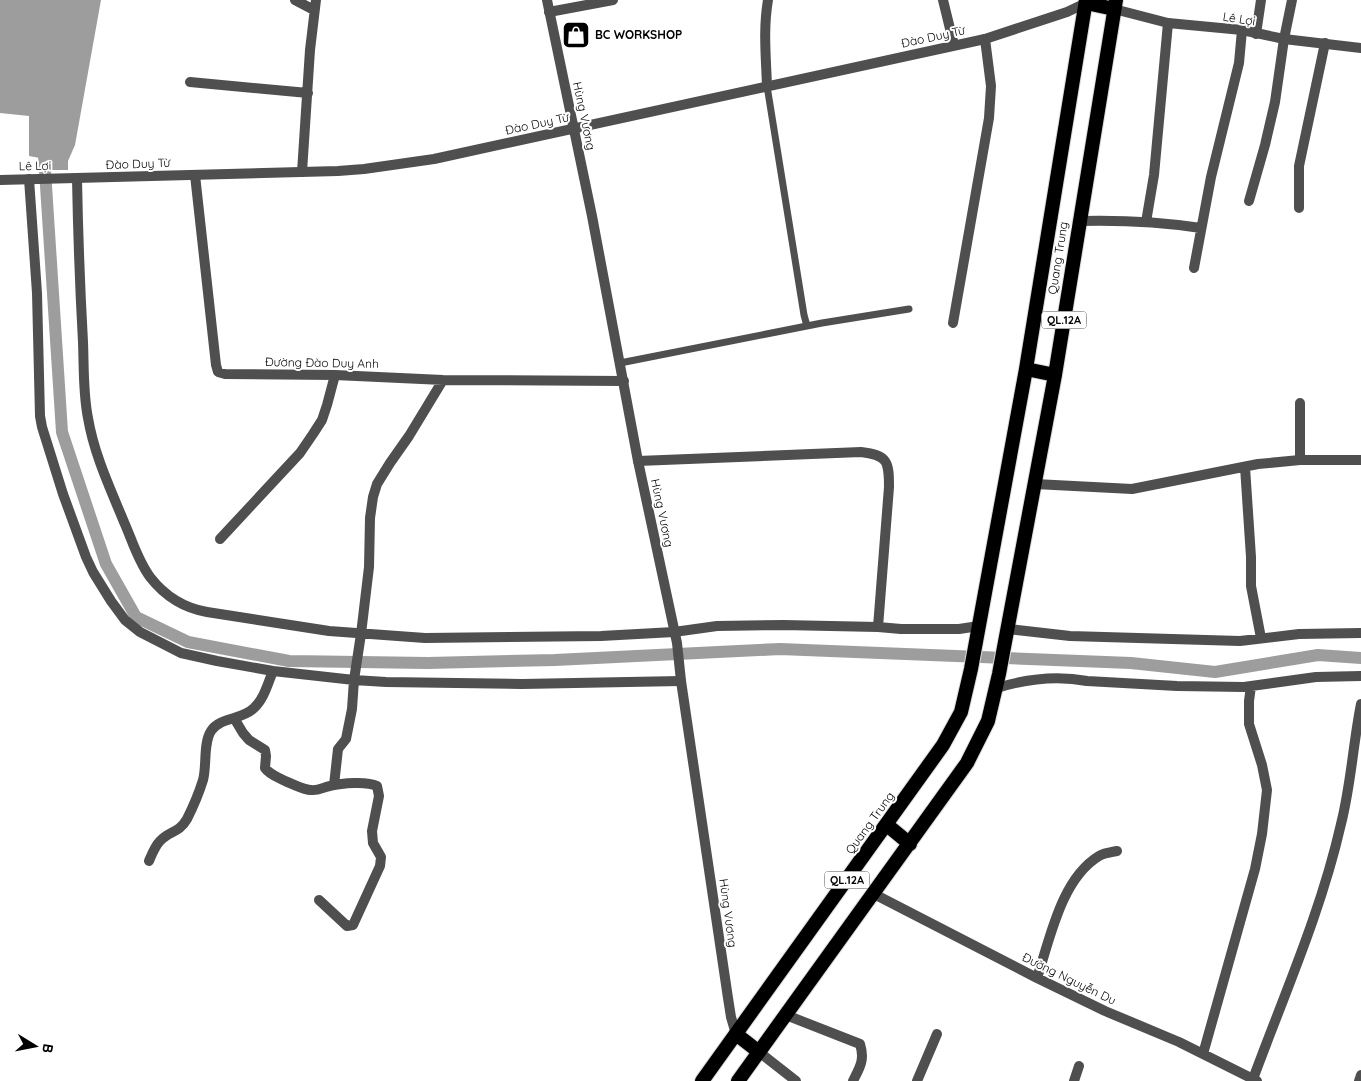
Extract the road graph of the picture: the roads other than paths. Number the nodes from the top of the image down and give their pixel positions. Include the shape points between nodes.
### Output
1 (295, 0) edge
2 (547, 0) edge
3 (613, 0) edge
4 (768, 0) edge
5 (943, 0) edge
6 (1261, 0) edge
7 (1292, 0) edge
8 (1086, 2) edge
9 (1115, 4) edge
10 (315, 5) edge
11 (549, 12) junction
12 (1168, 23) junction
13 (1242, 30) junction
14 (1256, 34) junction
15 (985, 39) junction
16 (1284, 39) junction
17 (1326, 43) junction
18 (954, 45) junction
19 (1361, 48) edge
20 (190, 82) dead end
21 (767, 86) junction
22 (308, 93) junction
23 (574, 130) junction
24 (302, 172) junction
25 (195, 175) junction
26 (74, 178) junction
27 (31, 179) junction
28 (0, 180) edge
29 (1249, 201) dead end
30 (1300, 208) dead end
31 (1080, 221) junction
32 (1146, 222) junction
33 (1201, 228) junction
34 (1194, 268) dead end
35 (910, 309) dead end
36 (953, 323) dead end
37 (807, 326) junction
38 (620, 362) junction
39 (1026, 370) junction
40 (335, 375) junction
41 (1055, 375) junction
42 (443, 380) junction
43 (624, 381) junction
44 (1300, 403) dead end
45 (1300, 460) junction
46 (1361, 460) edge
47 (638, 461) junction
48 (1245, 467) junction
49 (1035, 484) junction
50 (220, 539) dead end
51 (878, 627) junction
52 (978, 629) junction
53 (674, 632) junction
54 (1361, 633) edge
55 (1007, 634) junction
56 (361, 636) junction
57 (1261, 638) junction
58 (273, 670) junction
59 (1361, 676) edge
60 (354, 678) junction
61 (681, 678) junction
62 (998, 681) junction
63 (1251, 686) junction
64 (1361, 704) edge
65 (234, 718) junction
66 (334, 785) junction
67 (887, 825) junction
68 (910, 844) junction
69 (1117, 851) dead end
70 (149, 860) dead end
71 (874, 894) junction
72 (319, 900) dead end
73 (1037, 978) junction
74 (786, 1015) junction
75 (736, 1034) junction
76 (937, 1034) dead end
77 (759, 1052) junction
78 (1203, 1054) junction
79 (1079, 1066) dead end
80 (1361, 1075) edge
81 (1235, 1076) edge
82 (1255, 1080) edge
83 (702, 1081) edge
84 (738, 1081) edge
85 (796, 1081) edge
86 (854, 1081) edge
87 (917, 1081) edge
88 (1074, 1081) edge
89 (1359, 1081) edge

1 - 10 street
2 - 11 street, Hùng Vương
3 - 11 street
4 - 21 street via 765,20
5 - 18 street
6 - 14 street
7 - 16 street
8 - 9 highway
8 - 15 street, Đào Duy Từ via 1067,12
8 - 39 highway, Quang Trung / QL.12A
9 - 12 street, Lê Lợi
9 - 31 highway, Quang Trung / QL.12A
10 - 22 street
11 - 23 street, Hùng Vương
12 - 13 street, Lê Lợi
12 - 32 street via 1154,175
13 - 14 street, Lê Lợi
13 - 33 street via 1239,63
14 - 16 street, Lê Lợi
15 - 18 street, Đào Duy Từ
15 - 36 street via 991,86 989,118
16 - 17 street, Lê Lợi
16 - 29 street via 1275,102
17 - 19 street, Lê Lợi
17 - 30 street via 1300,166
18 - 21 street, Đào Duy Từ
20 - 22 street
21 - 23 street, Đào Duy Từ
21 - 37 lane
22 - 24 street
23 - 24 street, Đào Duy Từ via 400,165
23 - 38 street, Hùng Vương
24 - 25 street, Đào Duy Từ
25 - 26 street, Đào Duy Từ
25 - 40 street, Đường Đào Duy Anh via 218,372
26 - 27 street, Lê Lợi
26 - 56 street via 87,417 105,475 150,577 174,599 196,610
27 - 28 street, Lê Lợi
27 - 58 street via 40,416 63,494 93,572 125,620 165,646 188,655
31 - 32 street
31 - 41 highway, Quang Trung / QL.12A
32 - 33 street
33 - 34 street
35 - 37 lane
37 - 38 lane
38 - 43 street, Hùng Vương
39 - 41 highway
39 - 52 highway, Quang Trung / QL.12A
40 - 42 street, Đường Đào Duy Anh
40 - 50 street via 322,420 300,453
41 - 49 highway, Quang Trung / QL.12A
42 - 43 street, Đường Đào Duy Anh
42 - 56 street via 375,490
43 - 47 street, Hùng Vương
44 - 45 street
45 - 46 street
45 - 48 street
47 - 51 street via 861,452 879,455 887,466 889,487
47 - 53 street, Hùng Vương
48 - 49 street via 1132,489
48 - 57 street via 1251,586
49 - 55 highway, Quang Trung / QL.12A
51 - 52 street
51 - 53 street via 717,626
52 - 67 highway, Quang Trung / QL.12A via 961,712 943,745
53 - 56 street via 601,636
53 - 61 street, Hùng Vương
54 - 57 street
55 - 57 street via 1240,641
55 - 62 highway, QL.12A
56 - 60 street
58 - 60 street
58 - 65 street via 259,703 250,712
59 - 63 street via 1316,677
60 - 61 street via 386,682 513,684
60 - 66 street via 354,700 346,739 338,748
61 - 75 street, Hùng Vương
62 - 63 street via 1054,677 1177,686
62 - 68 highway, QL.12A via 988,721 967,762
63 - 78 street via 1249,724 1267,790 1262,834
64 - 82 street via 1342,824 1300,956
65 - 66 street via 242,733 265,750 265,768 270,774 312,790
65 - 70 street via 219,723 211,731 203,780 187,819 160,841
66 - 72 street via 366,783 378,786 372,836 381,858 380,866 352,926 347,926
67 - 68 highway
67 - 75 highway, Quang Trung / QL.12A
68 - 71 highway, QL.12A
69 - 73 street via 1100,855 1084,868 1067,892
71 - 73 street, Đường Nguyễn Du
71 - 74 highway, QL.12A
73 - 78 street, Đường Nguyễn Du
74 - 77 highway, QL.12A
74 - 86 street via 860,1044 862,1065
75 - 77 highway
75 - 83 highway, Quang Trung / QL.12A
76 - 87 street
77 - 84 highway, QL.12A
77 - 85 street
78 - 81 street, Đường Nguyễn Du
79 - 88 street
80 - 89 street
81 - 82 street, Đường Nguyễn Du

